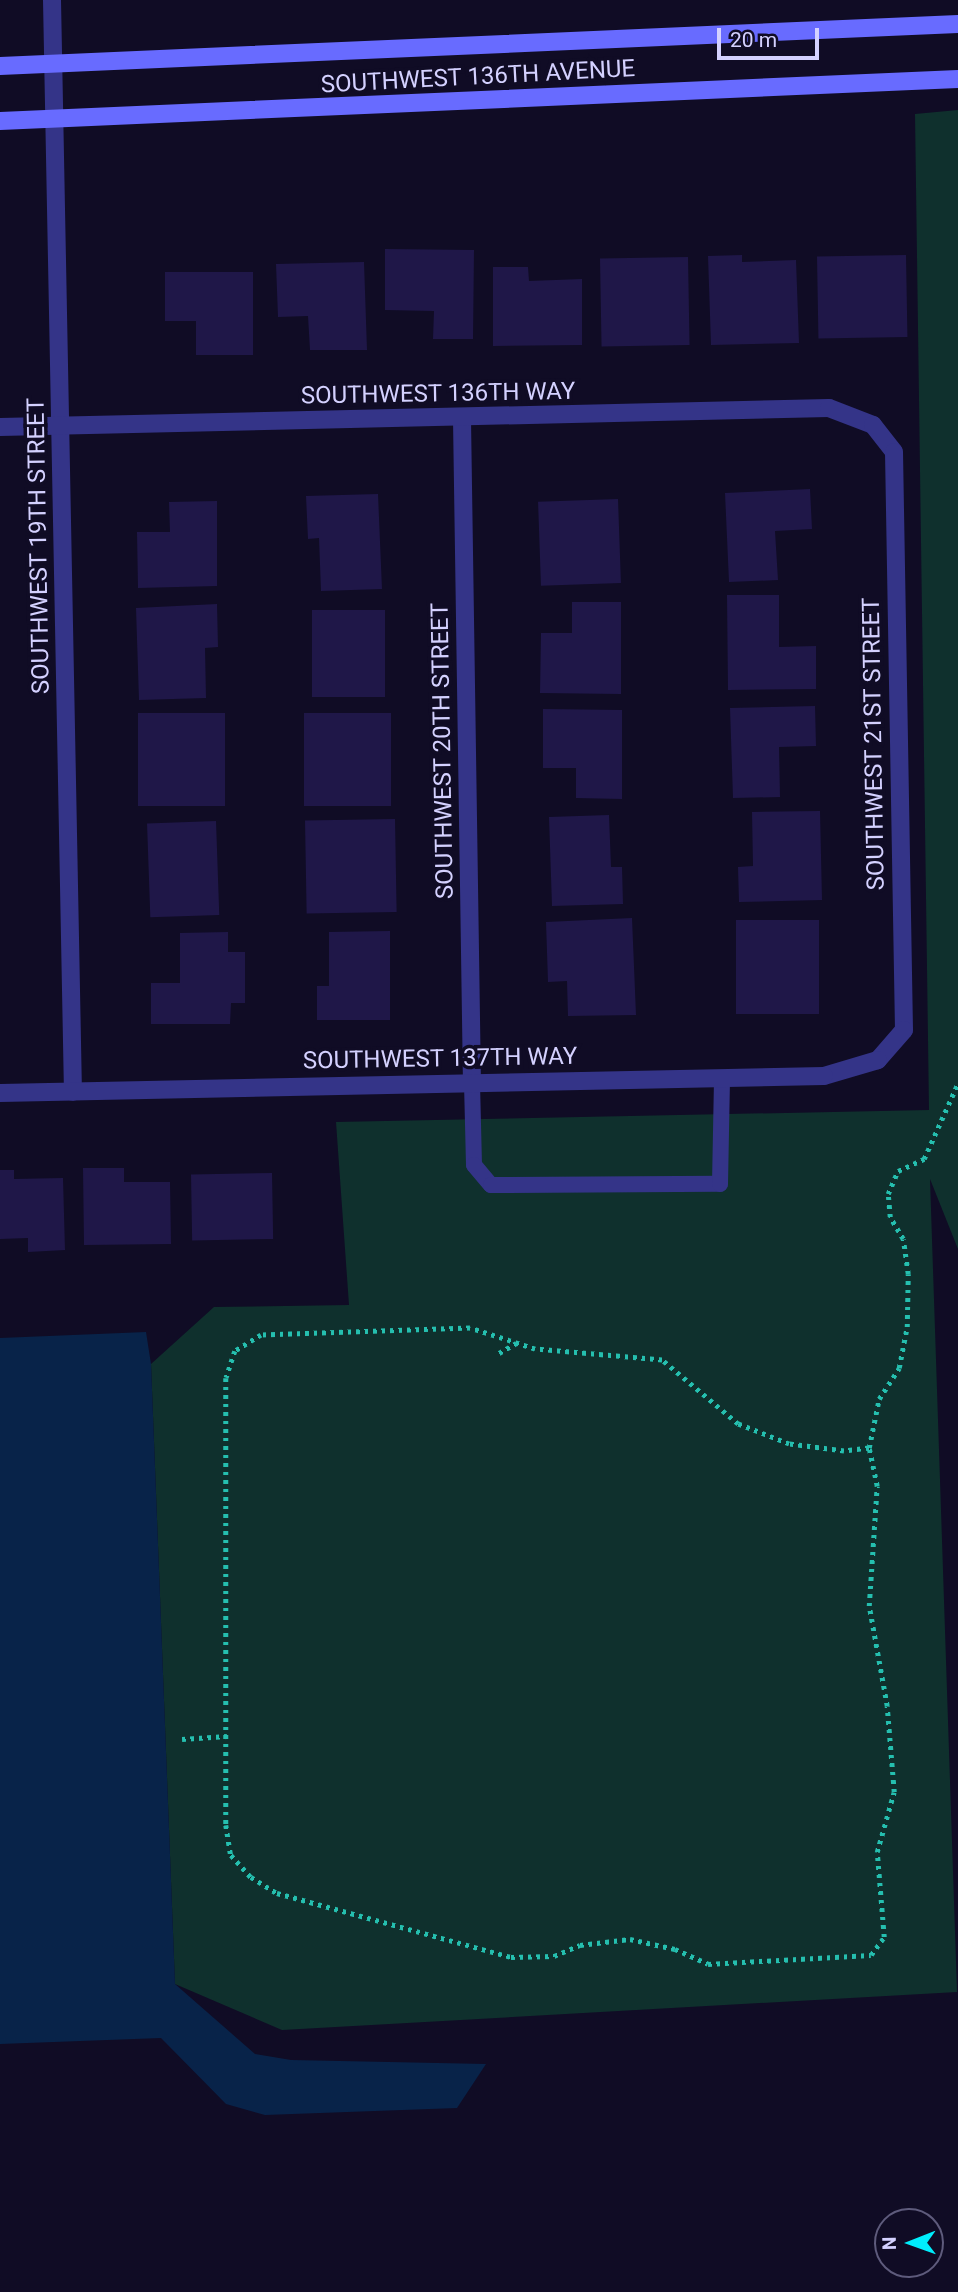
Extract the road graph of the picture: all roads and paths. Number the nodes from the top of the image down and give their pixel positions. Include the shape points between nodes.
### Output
1 (52, 0) edge
2 (958, 24) edge
3 (53, 63) junction
4 (0, 66) edge
5 (958, 79) edge
6 (55, 119) junction
7 (0, 121) edge
8 (462, 419) junction
9 (873, 425) joint
10 (61, 426) junction
11 (0, 427) edge
12 (878, 1060) joint
13 (722, 1078) junction
14 (472, 1083) junction
15 (958, 1083) edge
16 (73, 1092) junction
17 (0, 1093) edge
18 (517, 1342) junction
19 (499, 1353) dead end
20 (869, 1448) junction
21 (227, 1735) junction
22 (181, 1739) dead end

1 - 3 street, SOUTHWEST 19TH STREET
2 - 3 street, SOUTHWEST 136TH AVENUE
3 - 4 street, SOUTHWEST 136TH AVENUE
3 - 6 street, SOUTHWEST 19TH STREET
5 - 6 street, SOUTHWEST 136TH AVENUE
6 - 7 street, SOUTHWEST 136TH AVENUE
6 - 10 street, SOUTHWEST 19TH STREET
8 - 9 street, SOUTHWEST 136TH WAY via 829,408
8 - 10 street, SOUTHWEST 136TH WAY
8 - 14 street, SOUTHWEST 20TH STREET
9 - 12 street, SOUTHWEST 21ST STREET via 894,452 904,1030
10 - 11 street, SOUTHWEST 136TH WAY
10 - 16 street, SOUTHWEST 19TH STREET
12 - 13 street, SOUTHWEST 137TH WAY via 824,1076
13 - 14 street, SOUTHWEST 137TH WAY
13 - 14 lane via 720,1184 491,1185 474,1165
14 - 16 street, SOUTHWEST 137TH WAY
15 - 20 path via 924,1159 898,1171 888,1195 890,1217 903,1239 907,1327 899,1368 880,1399
16 - 17 street, SOUTHWEST 137TH WAY
18 - 19 path
18 - 20 path via 535,1349 662,1360 738,1423 789,1444 844,1451
18 - 21 path via 470,1328 261,1335 235,1351 226,1378
20 - 21 path via 877,1486 869,1606 887,1706 894,1793 877,1852 884,1937 871,1955 708,1964 674,1949 630,1939 580,1945 554,1956 511,1956 277,1893 251,1877 231,1855 226,1825
21 - 22 path

